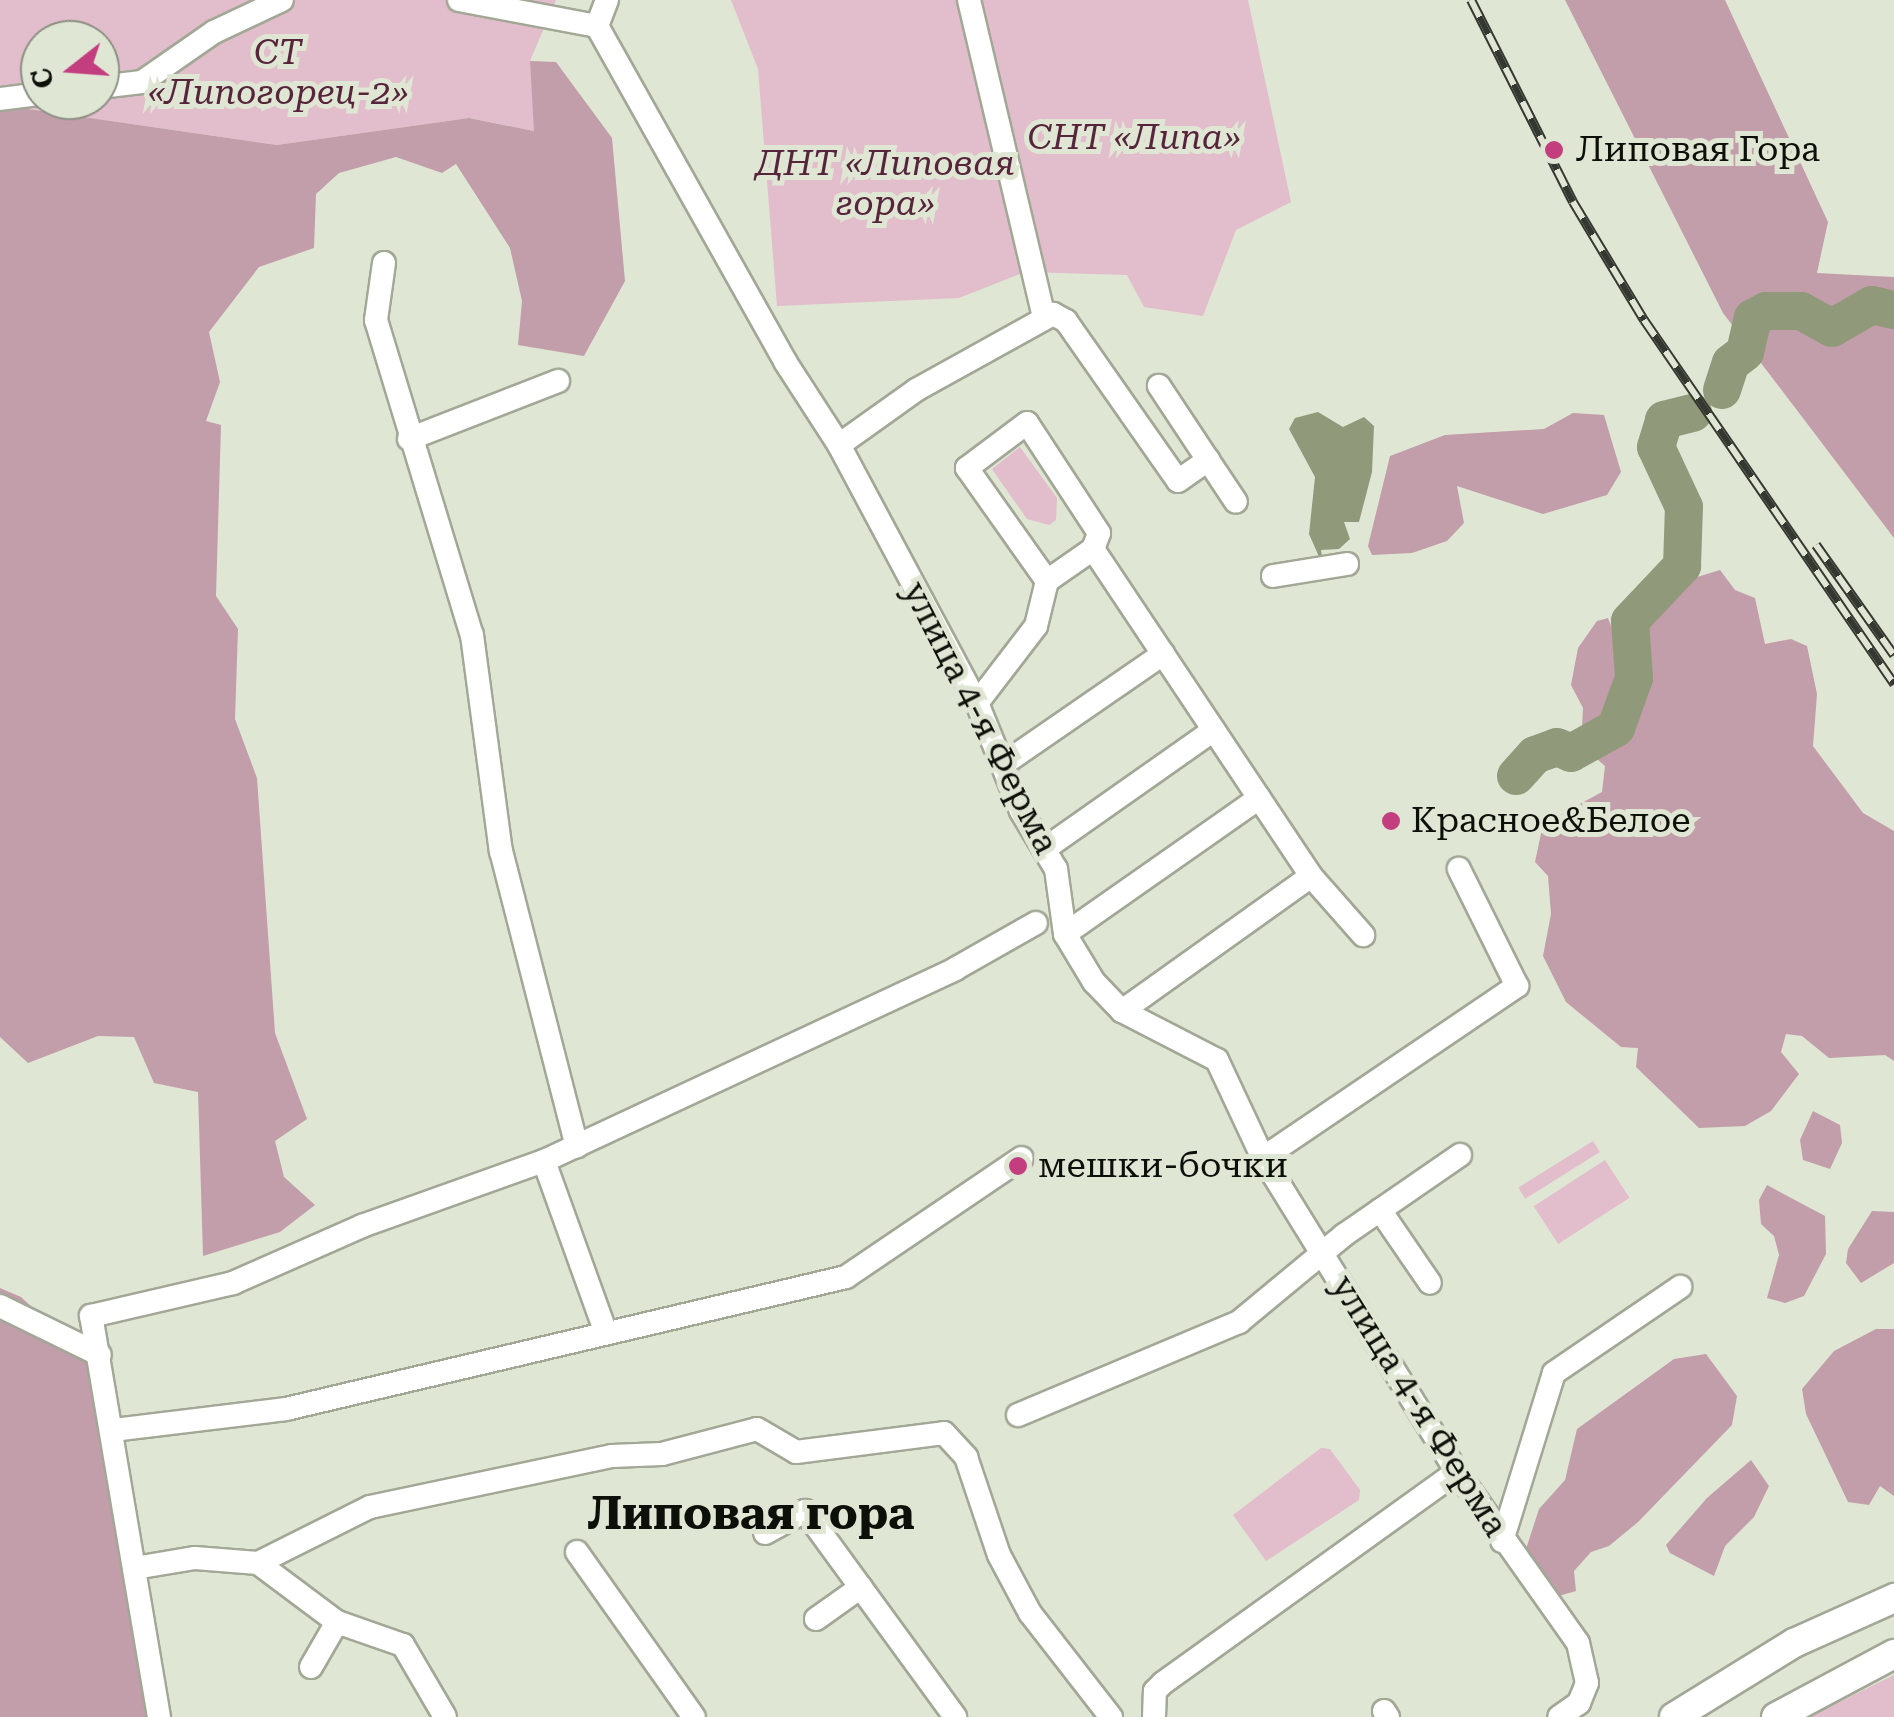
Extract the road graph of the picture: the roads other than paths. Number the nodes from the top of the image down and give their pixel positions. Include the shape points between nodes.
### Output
1 (282, 0) edge
2 (458, 0) edge
3 (607, 0) edge
4 (969, 0) edge
5 (597, 26) junction
6 (120, 85) edge
7 (384, 264) dead end
8 (1044, 317) junction
9 (558, 381) dead end
10 (1160, 386) dead end
11 (409, 439) junction
12 (839, 444) junction
13 (1208, 460) junction
14 (1236, 502) dead end
15 (1093, 548) junction
16 (1346, 564) dead end
17 (1272, 576) dead end
18 (1047, 581) junction
19 (1164, 654) junction
20 (978, 703) junction
21 (1214, 730) junction
22 (1002, 765) junction
23 (1259, 798) junction
24 (1046, 848) junction
25 (1460, 870) dead end
26 (1311, 876) junction
27 (1036, 924) dead end
28 (1065, 934) junction
29 (1364, 935) dead end
30 (1122, 1011) junction
31 (577, 1146) junction
32 (1460, 1155) dead end
33 (1022, 1158) dead end
34 (1264, 1158) junction
35 (544, 1161) junction
36 (1380, 1210) junction
37 (1325, 1254) junction
38 (1430, 1283) dead end
39 (1680, 1287) dead end
40 (0, 1306) edge
41 (606, 1334) junction
42 (100, 1355) junction
43 (1018, 1415) dead end
44 (113, 1430) junction
45 (1456, 1472) junction
46 (764, 1533) dead end
47 (1502, 1541) junction
48 (576, 1552) dead end
49 (258, 1563) junction
50 (135, 1568) junction
51 (861, 1587) junction
52 (1894, 1598) edge
53 (816, 1619) dead end
54 (337, 1622) junction
55 (1894, 1654) edge
56 (311, 1667) dead end
57 (160, 1717) edge
58 (445, 1717) edge
59 (694, 1717) edge
60 (955, 1717) edge
61 (1111, 1717) edge
62 (1154, 1717) edge
63 (1560, 1717) edge
64 (1674, 1717) edge
65 (1776, 1717) edge

1 - 6 street via 214,32 142,82
2 - 5 street
3 - 5 street
4 - 8 street
5 - 12 street, улица 4-я Ферма via 786,363
7 - 11 street via 376,320
8 - 12 street via 916,390
8 - 13 street via 1066,321 1178,480
9 - 11 street
10 - 13 street
11 - 31 street via 472,634 501,850
12 - 20 street, улица 4-я Ферма
13 - 14 street
15 - 18 street
15 - 18 street via 1098,533 1027,423 968,468
15 - 19 street
16 - 17 street
18 - 20 street via 1036,626
19 - 21 street
19 - 22 street
20 - 22 street, улица 4-я Ферма
21 - 23 street
21 - 24 street
22 - 24 street, улица 4-я Ферма
23 - 26 street
23 - 28 street
24 - 28 street, улица 4-я Ферма
25 - 34 street via 1517,986
26 - 29 street
26 - 30 street
27 - 31 street via 955,969
28 - 30 street, улица 4-я Ферма via 1094,982
30 - 34 street, улица 4-я Ферма via 1217,1060
31 - 35 street
32 - 36 street
33 - 41 street via 846,1277
34 - 37 street, улица 4-я Ферма
35 - 41 street
35 - 42 street via 362,1226 233,1282 91,1316
36 - 37 street
36 - 38 street
37 - 43 street via 1239,1322
37 - 45 street, улица 4-я Ферма
39 - 47 street via 1554,1373
40 - 42 street
41 - 44 street via 286,1409
42 - 44 street
44 - 50 street
45 - 47 street, улица 4-я Ферма
45 - 62 street via 1164,1683 1155,1692
46 - 51 street via 806,1511
47 - 63 street, улица 4-я Ферма via 1578,1643 1587,1682 1579,1704
48 - 59 street
49 - 50 street via 195,1558
49 - 54 street
49 - 61 street via 370,1507 612,1456 662,1454 758,1429 796,1452 944,1434 966,1457 999,1554 1030,1613
50 - 57 street
51 - 53 street
51 - 60 street
52 - 64 main road via 1794,1644
54 - 56 street
54 - 58 street via 403,1644
55 - 65 main road

